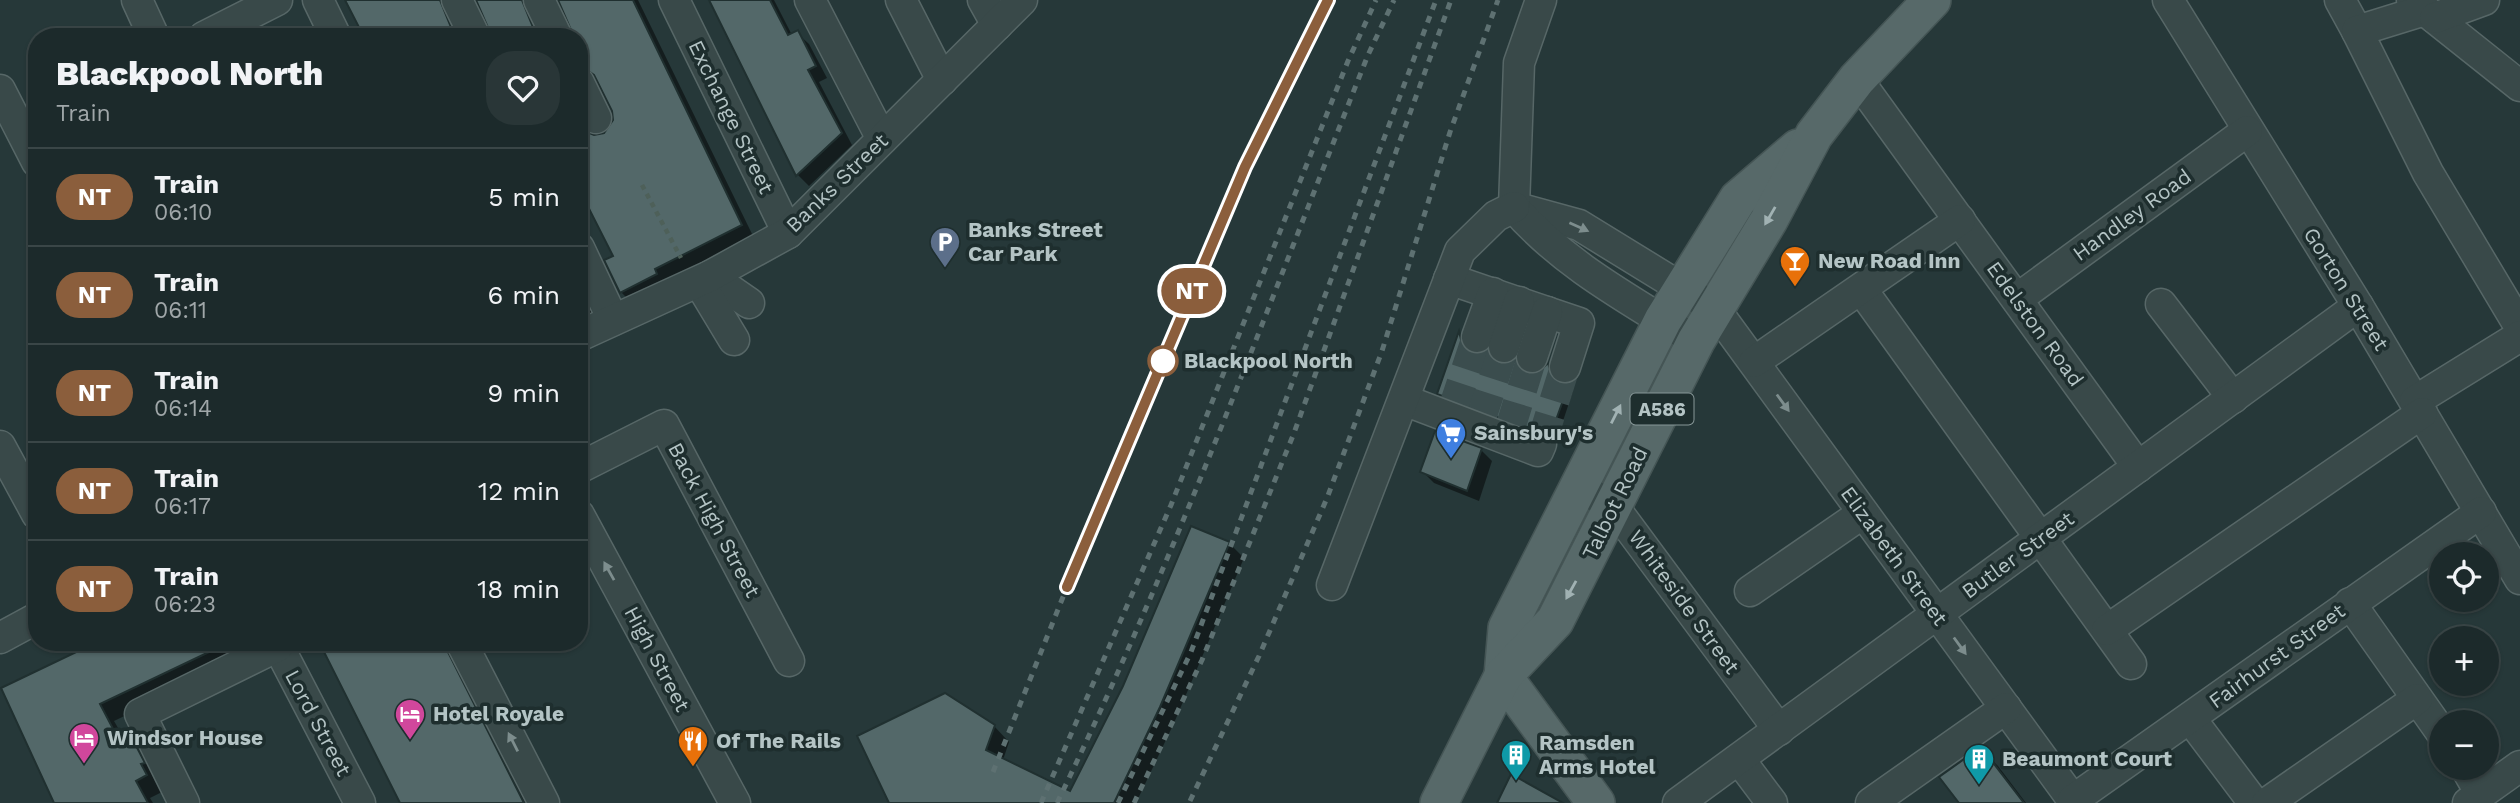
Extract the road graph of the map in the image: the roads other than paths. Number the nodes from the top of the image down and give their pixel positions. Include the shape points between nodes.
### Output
1 (137, 0) edge
2 (277, 0) edge
3 (318, 0) edge
4 (457, 0) edge
5 (539, 0) edge
6 (674, 0) edge
7 (810, 0) edge
8 (901, 0) edge
9 (1022, 0) edge
10 (1541, 0) edge
11 (1932, 0) edge
12 (2168, 0) edge
13 (2340, 0) edge
14 (2484, 0) edge
15 (2424, 10) edge
16 (990, 13) edge
17 (150, 28) edge
18 (222, 28) edge
19 (332, 28) edge
20 (471, 28) edge
21 (553, 28) edge
22 (2357, 32) junction
23 (1857, 79) junction
24 (942, 80) junction
25 (2520, 86) edge
26 (0, 90) edge
27 (588, 102) edge
28 (596, 118) dead end
29 (19, 131) edge
30 (2247, 131) junction
31 (1814, 135) junction
32 (882, 139) junction
33 (28, 146) edge
34 (1514, 207) junction
35 (1960, 220) junction
36 (788, 233) junction
37 (588, 267) edge
38 (1449, 279) junction
39 (701, 281) junction
40 (1683, 289) junction
41 (1862, 290) junction
42 (1506, 298) junction
43 (2017, 299) junction
44 (749, 303) dead end
45 (2161, 304) dead end
46 (2358, 306) junction
47 (1714, 308) junction
48 (1547, 312) junction
49 (613, 320) junction
50 (1663, 320) junction
51 (2520, 327) edge
52 (588, 332) edge
53 (2520, 336) edge
54 (734, 340) dead end
55 (1696, 341) junction
56 (1491, 342) tunnel mouth
57 (1532, 357) tunnel mouth
58 (1754, 362) junction
59 (1565, 367) tunnel mouth
60 (2232, 398) junction
61 (1404, 400) junction
62 (2418, 407) junction
63 (1541, 444) dead end
64 (0, 446) edge
65 (588, 463) edge
66 (2138, 467) junction
67 (1579, 487) junction
68 (28, 497) edge
69 (1614, 506) junction
70 (2481, 512) junction
71 (1863, 513) junction
72 (588, 532) edge
73 (2042, 538) junction
74 (2520, 579) edge
75 (1332, 585) dead end
76 (1750, 591) dead end
77 (2350, 603) junction
78 (1937, 614) junction
79 (28, 623) edge
80 (2107, 630) junction
81 (0, 638) edge
82 (263, 651) edge
83 (281, 651) edge
84 (466, 651) edge
85 (789, 661) dead end
86 (2131, 664) dead end
87 (1503, 676) junction
88 (2417, 699) junction
89 (2006, 708) junction
90 (2429, 716) edge
91 (2190, 718) junction
92 (1779, 730) junction
93 (1739, 759) junction
94 (2520, 766) edge
95 (2469, 780) edge
96 (2475, 799) edge
97 (2074, 802) edge
98 (184, 803) edge
99 (360, 803) edge
100 (544, 803) edge
101 (735, 803) edge
102 (1439, 803) edge
103 (1596, 803) edge
104 (1678, 803) edge
105 (1772, 803) edge
106 (1871, 803) edge
107 (2255, 803) edge
108 (2267, 803) edge

1 - 17 street
2 - 18 street
3 - 19 street
4 - 20 street
5 - 21 street
6 - 36 street, Exchange Street
7 - 32 street
8 - 24 street
9 - 16 street, Banks Street
10 - 34 street via 1519,62
11 - 23 main road, Talbot Road / A586
12 - 30 street, Gorton Street
13 - 22 street
14 - 15 street
15 - 22 street
15 - 25 street
16 - 24 street, Banks Street
22 - 51 street via 2428,173
23 - 31 main road, Talbot Road / A586
23 - 35 street, Edelston Road
24 - 32 street, Banks Street
26 - 29 street
27 - 28 street
29 - 33 street
30 - 43 street, Handley Road
30 - 46 street, Gorton Street
31 - 40 main road, Talbot Road / A586 via 1738,199
31 -> 47 main road, Talbot Road / A586 via 1769,220
32 - 36 street, Banks Street
34 - 38 street via 1496,216 1460,251
34 -> 40 street via 1579,225
34 - 50 street via 1558,248
35 - 41 street
35 - 43 street, Edelston Road
36 - 39 street, Banks Street
37 - 49 street
38 - 42 street
38 - 61 street
39 - 44 street
39 - 49 street, Banks Street
39 - 54 street
40 - 47 street
40 - 50 main road, Talbot Road / A586
41 - 58 street
41 - 73 street
42 - 48 street
42 - 56 street
43 - 66 street, Edelston Road
45 - 60 street
46 - 60 street, Butler Street
46 - 62 street, Gorton Street
47 - 55 main road, Talbot Road / A586
47 - 58 street, Elizabeth Street
48 - 57 street
48 - 59 street via 1579,323
49 - 52 street, Banks Street
50 - 55 street
67 -> 50 main road, Talbot Road / A586
53 - 62 street
55 - 69 main road, Talbot Road / A586
58 -> 71 street, Elizabeth Street
60 - 66 street, Butler Street
61 - 63 street via 1538,450
61 - 75 street
62 - 70 street, Gorton Street
62 - 80 street
64 - 68 street
65 - 85 street, Back High Street via 664,425
66 - 73 street, Butler Street
67 - 69 street, Whiteside Street
67 - 87 main road, Talbot Road / A586 via 1507,628
69 -> 87 main road, Talbot Road / A586 via 1555,621
69 - 92 street, Whiteside Street
70 - 74 street, Gorton Street
70 - 77 street, Fairhurst Street
71 - 76 street
71 - 78 street, Elizabeth Street
101 -> 72 street, High Street
73 - 78 street, Butler Street
73 - 80 street
77 - 88 street
77 - 91 street, Fairhurst Street
78 -> 89 street, Elizabeth Street
78 - 92 street, Butler Street
79 - 81 street
80 - 86 street
82 - 98 street via 140,714
83 - 99 street, Lord Street
100 -> 84 street
87 - 102 main road, Talbot Road
87 - 103 main road
88 - 90 street
88 - 108 street
89 - 97 street, Elizabeth Street
89 - 106 street
91 - 97 street, Fairhurst Street
91 - 107 street
92 - 93 street, Butler Street
93 - 104 street, Butler Street
93 - 105 street
94 - 96 street
95 - 96 street

